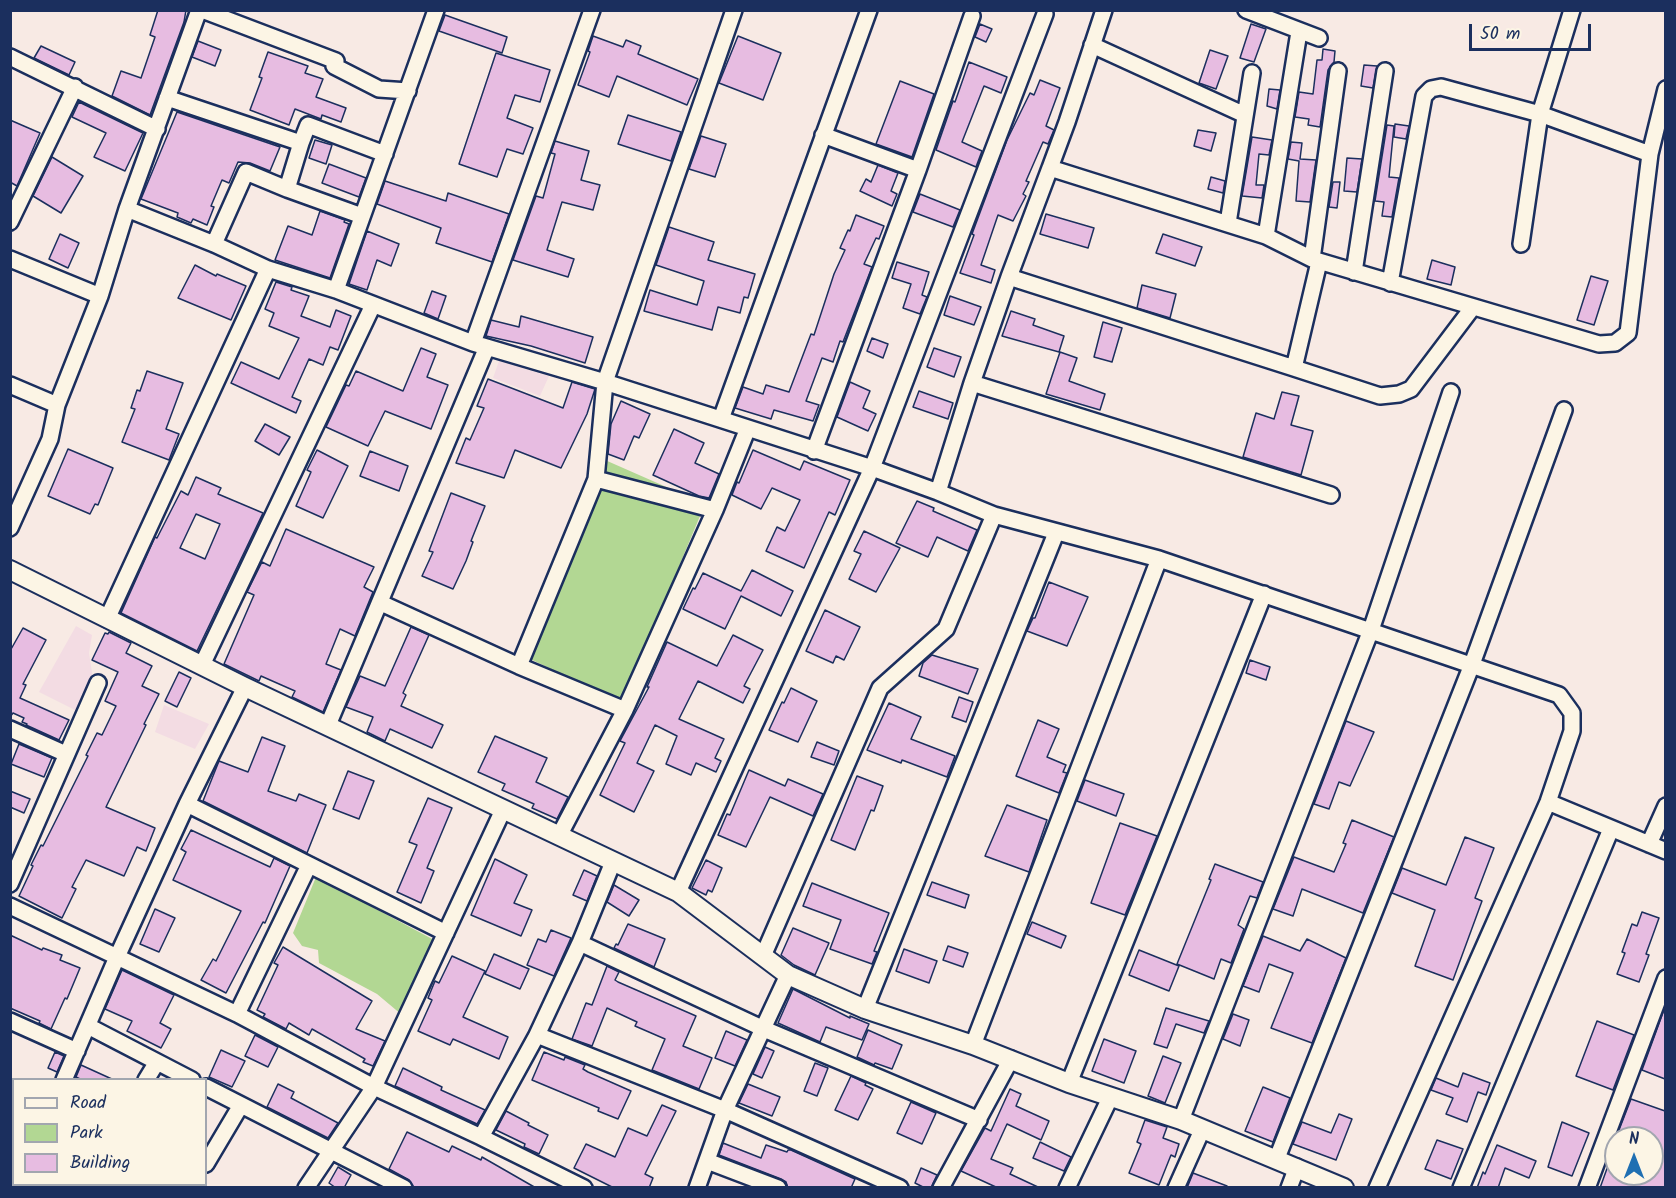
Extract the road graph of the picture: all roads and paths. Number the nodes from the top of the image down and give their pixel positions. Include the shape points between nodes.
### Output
1 (200, 10) edge
2 (436, 10) edge
3 (592, 10) edge
4 (734, 10) edge
5 (869, 10) edge
6 (1104, 10) edge
7 (1246, 10) edge
8 (1572, 10) edge
9 (1045, 14) dead end
10 (972, 16) dead end
11 (1299, 32) junction
12 (1319, 38) dead end
13 (1092, 45) junction
14 (10, 57) edge
15 (1338, 71) dead end
16 (1385, 71) dead end
17 (1252, 73) dead end
18 (75, 87) junction
19 (1665, 89) edge
20 (408, 91) junction
21 (167, 98) junction
22 (1540, 114) junction
23 (1245, 115) junction
24 (156, 129) junction
25 (823, 135) junction
26 (301, 143) junction
27 (385, 154) junction
28 (1650, 154) junction
29 (1050, 168) junction
30 (918, 170) junction
31 (287, 189) junction
32 (127, 209) junction
33 (362, 216) junction
34 (10, 222) edge
35 (1228, 223) junction
36 (1266, 236) junction
37 (214, 244) junction
38 (1521, 244) dead end
39 (10, 259) edge
40 (1315, 260) junction
41 (268, 269) junction
42 (1354, 272) junction
43 (1009, 277) junction
44 (1390, 283) junction
45 (336, 290) junction
46 (100, 296) junction
47 (373, 305) junction
48 (1473, 307) junction
49 (480, 345) junction
50 (1294, 368) junction
51 (605, 382) junction
52 (972, 383) junction
53 (10, 384) edge
54 (1450, 392) dead end
55 (57, 405) junction
56 (1564, 410) dead end
57 (721, 419) junction
58 (748, 428) junction
59 (814, 451) junction
60 (872, 468) junction
61 (596, 479) junction
62 (938, 492) junction
63 (1331, 495) dead end
64 (714, 510) junction
65 (994, 515) junction
66 (10, 528) edge
67 (1056, 533) junction
68 (1160, 559) junction
69 (10, 570) edge
70 (1264, 594) junction
71 (381, 603) junction
72 (107, 619) junction
73 (1371, 630) junction
74 (202, 665) junction
75 (519, 666) junction
76 (1471, 667) junction
77 (98, 683) dead end
78 (245, 687) junction
79 (625, 710) junction
80 (328, 726) junction
81 (10, 729) edge
82 (66, 754) junction
83 (1548, 802) junction
84 (188, 804) junction
85 (1665, 806) edge
86 (503, 810) junction
87 (1611, 829) junction
88 (559, 836) junction
89 (1649, 844) junction
90 (1665, 851) edge
91 (613, 862) junction
92 (309, 865) junction
93 (10, 884) edge
94 (678, 892) junction
95 (10, 906) edge
96 (446, 933) junction
97 (580, 943) junction
98 (763, 956) junction
99 (117, 957) junction
100 (788, 975) junction
101 (1665, 978) edge
102 (865, 1009) junction
103 (237, 1014) junction
104 (12, 1026) edge
105 (88, 1026) junction
106 (764, 1029) junction
107 (537, 1035) junction
108 (973, 1045) junction
109 (77, 1051) junction
110 (1011, 1059) junction
111 (157, 1062) junction
112 (65, 1078) edge
113 (147, 1078) edge
114 (188, 1078) edge
115 (1069, 1083) junction
116 (207, 1088) edge
117 (374, 1088) junction
118 (1110, 1098) junction
119 (241, 1105) junction
120 (725, 1110) junction
121 (979, 1120) junction
122 (1181, 1120) junction
123 (1202, 1130) junction
124 (481, 1137) junction
125 (330, 1151) junction
126 (1277, 1158) junction
127 (707, 1161) junction
128 (207, 1162) edge
129 (1297, 1167) junction
130 (306, 1188) edge
131 (404, 1188) edge
132 (584, 1188) edge
133 (697, 1188) edge
134 (778, 1188) edge
135 (900, 1188) edge
136 (941, 1188) edge
137 (1067, 1188) edge
138 (1176, 1188) edge
139 (1289, 1188) edge
140 (1344, 1188) edge
141 (1377, 1188) edge
142 (1461, 1188) edge
143 (1587, 1188) edge

1 - 20 street via 335,63 379,89
1 - 21 street
2 - 20 street
3 - 49 street
4 - 51 street
5 - 25 street
6 - 13 street
7 - 11 street
8 - 22 street
9 - 60 street
10 - 30 street
11 - 12 street
11 - 36 street
13 - 23 street
13 - 29 street
14 - 18 street
15 - 40 street
16 - 42 street
17 - 23 street
18 - 24 street
18 - 34 street
19 - 28 street
20 - 27 street
21 - 24 street
21 - 26 street
22 - 28 street
22 - 38 street
22 - 44 street via 1441,87 1424,96
23 - 35 street
24 - 32 street
25 - 30 street
25 - 57 street
26 - 27 street via 308,125
26 - 31 street
27 - 33 street
28 - 48 street via 1628,333 1615,343 1599,344
29 - 35 street
29 - 43 street
30 - 59 street
31 - 33 street
31 - 37 street via 246,172
32 - 37 street
32 - 46 street
33 - 45 street
35 - 36 street
36 - 40 street
37 - 41 street
39 - 46 street
40 - 42 street
40 - 50 street
41 - 45 street
41 - 72 street
42 - 44 street
43 - 50 street
43 - 52 street
44 - 48 street
45 - 47 street
46 - 55 street
47 - 49 street
47 - 74 street
48 - 50 street via 1411,389 1399,394 1380,396
49 - 51 street
49 - 71 street
51 - 57 street
51 - 61 street
52 - 62 street
52 - 63 street
53 - 55 street
54 - 73 street
55 - 66 street via 50,439
56 - 76 street
57 - 58 street
58 - 59 street
58 - 64 street
59 - 60 street
60 - 62 street
60 - 94 street
61 - 64 street
61 - 75 street
62 - 65 street
64 - 79 street
65 - 67 street
65 - 98 street via 946,629 880,688
67 - 68 street
67 - 102 street
68 - 70 street
68 - 108 street
69 - 72 street
70 - 73 street
70 - 115 street
71 - 75 street
71 - 80 street
72 - 74 street
73 - 76 street
73 - 122 street
74 - 78 street
75 - 79 street
76 - 83 street via 1559,695 1572,713 1572,731
76 - 126 street
77 - 82 street
78 - 80 street
78 - 84 street
79 - 88 street
80 - 86 street
81 - 82 street
82 - 93 street
83 - 87 street
83 - 141 street
84 - 92 street
84 - 99 street
85 - 89 street
86 - 88 street
86 - 96 street
87 - 89 street
87 - 142 street
88 - 91 street
89 - 90 street
91 - 94 street
91 - 97 street
92 - 96 street
92 - 103 street
94 - 98 street
95 - 99 street
96 - 117 street
97 - 106 street
97 - 107 street
98 - 100 street
99 - 103 street
99 - 105 street
100 - 102 street
100 - 106 street
101 - 143 street
102 - 108 street
103 - 117 street
104 - 109 street
105 - 109 street
105 - 111 street
106 - 120 street
106 - 121 street
107 - 120 street
107 - 124 street
108 - 110 street
109 - 112 street
110 - 115 street
110 - 121 street
111 - 113 street
111 - 114 street
115 - 118 street
116 - 119 street
117 - 124 street
117 - 125 street
118 - 122 street
118 - 137 street
119 - 125 street
119 - 128 street
120 - 127 street
120 - 135 street
121 - 136 street
122 - 123 street
123 - 126 street
123 - 138 street
124 - 132 street
125 - 130 street
125 - 131 street
126 - 129 street
127 - 133 street
127 - 134 street
129 - 139 street
129 - 140 street

